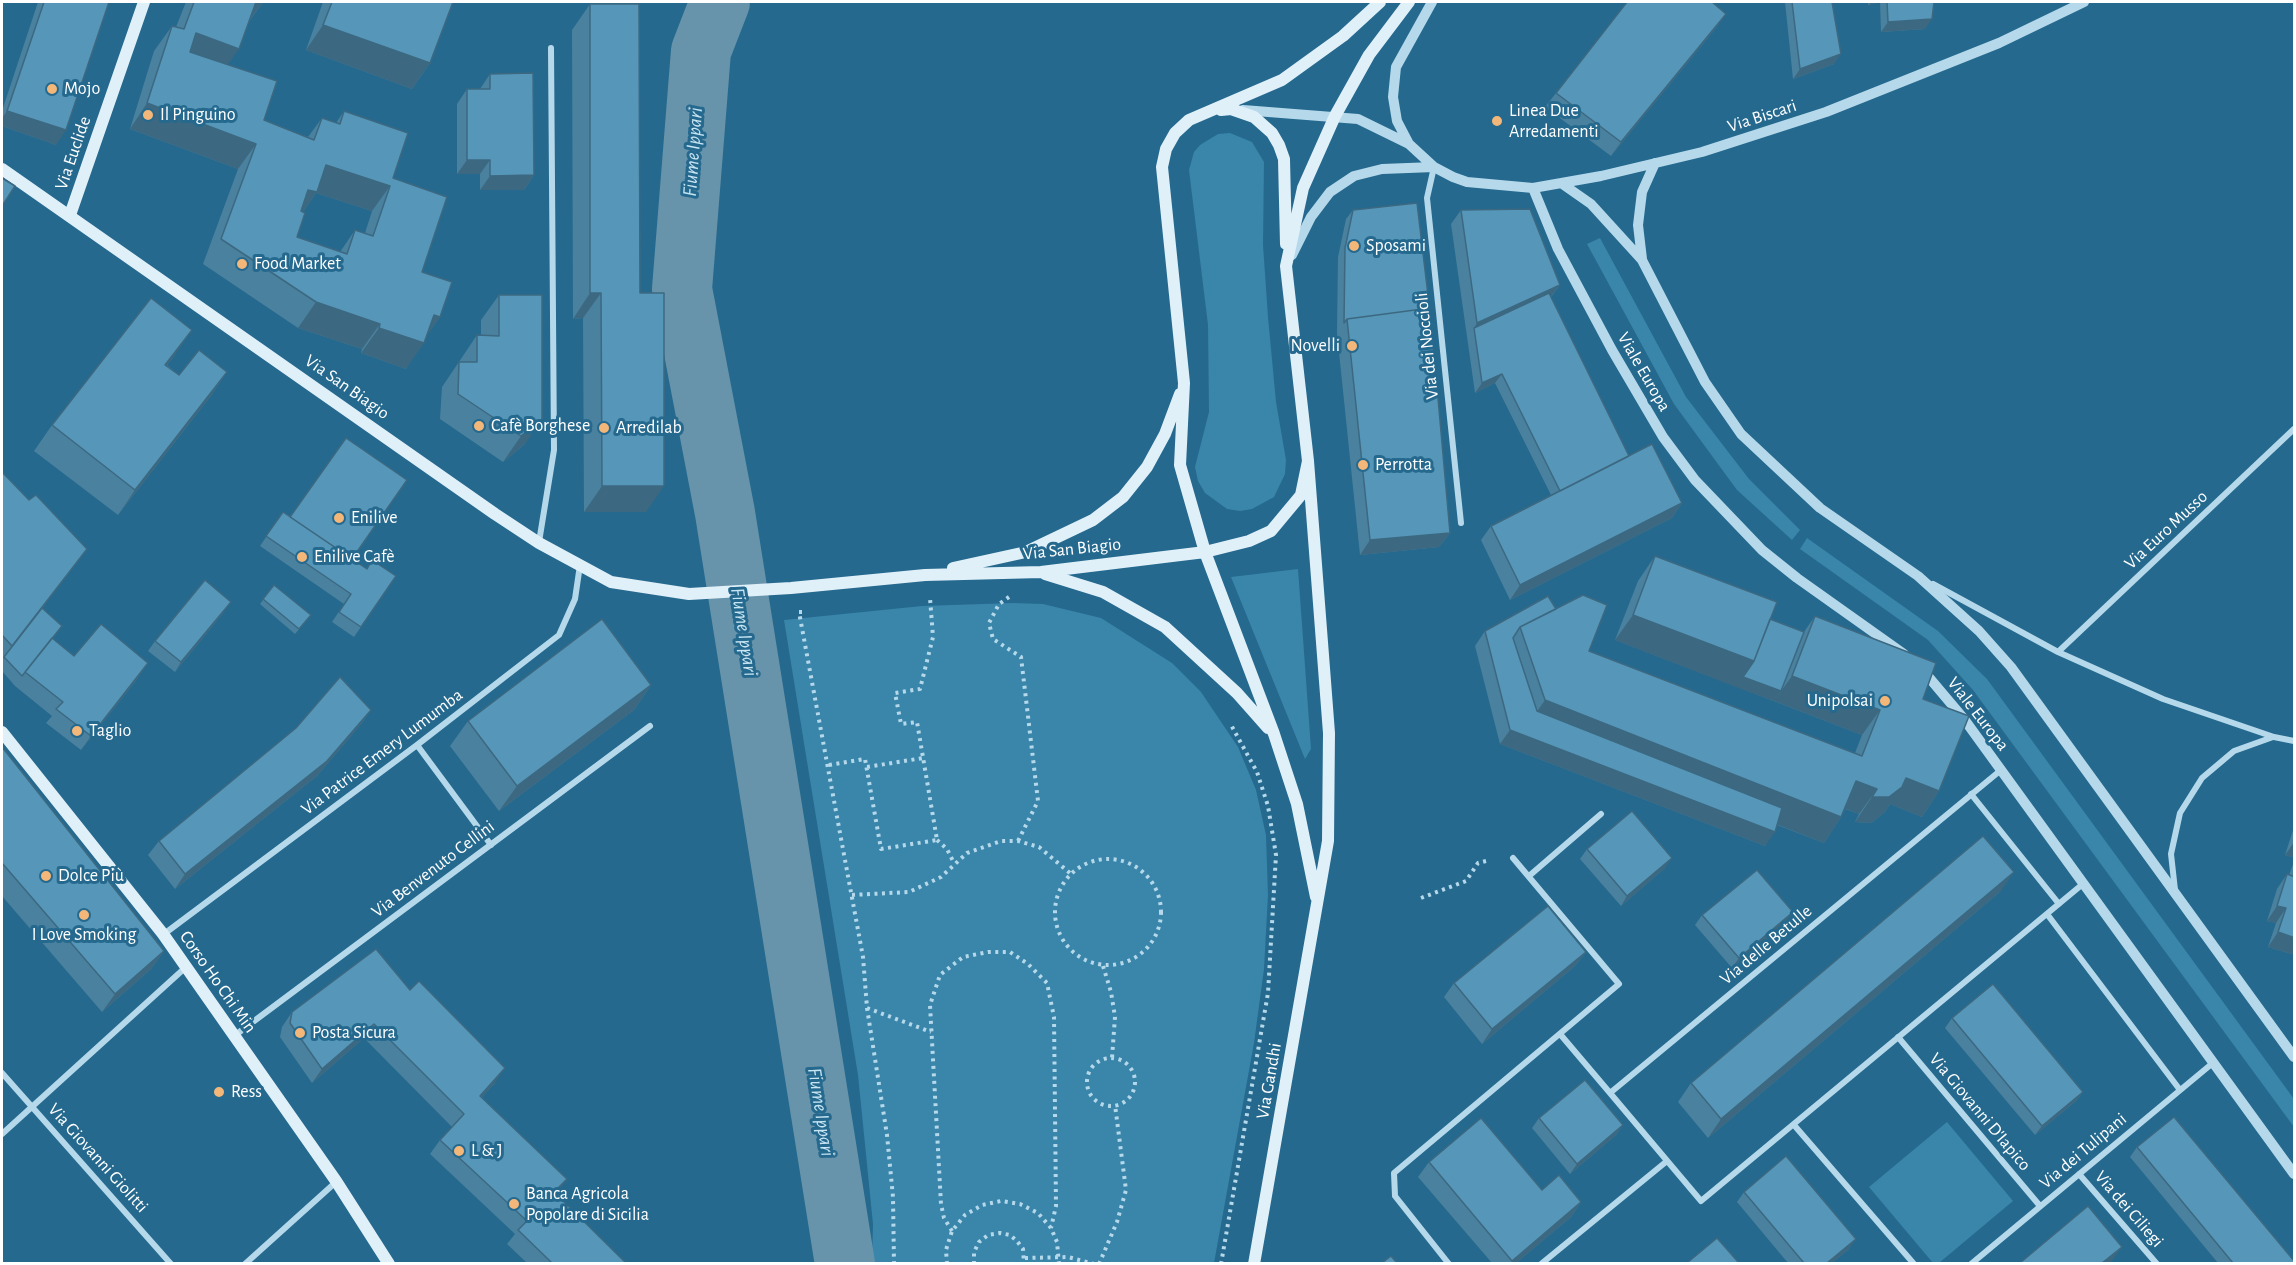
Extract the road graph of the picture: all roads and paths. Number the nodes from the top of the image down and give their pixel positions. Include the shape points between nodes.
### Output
1 (144, 2) edge
2 (1380, 2) edge
3 (1409, 2) edge
4 (1432, 2) edge
5 (2084, 2) edge
6 (551, 48) dead end
7 (1231, 109) junction
8 (1217, 110) junction
9 (1335, 116) junction
10 (1409, 144) junction
11 (1655, 163) junction
12 (1434, 167) junction
13 (2, 169) edge
14 (1561, 183) junction
15 (1533, 188) junction
16 (70, 215) junction
17 (1642, 260) junction
18 (1286, 266) junction
19 (1184, 383) junction
20 (2295, 429) edge
21 (1308, 461) junction
22 (1461, 523) dead end
23 (539, 543) junction
24 (1205, 552) junction
25 (580, 565) junction
26 (1041, 572) junction
27 (925, 574) junction
28 (1918, 576) junction
29 (1020, 595) dead end
30 (920, 599) dead end
31 (810, 611) dead end
32 (2058, 652) junction
33 (1224, 715) dead end
34 (650, 726) edge
35 (2, 732) edge
36 (1274, 734) junction
37 (2274, 737) junction
38 (2295, 741) edge
39 (417, 745) junction
40 (923, 758) junction
41 (829, 765) junction
42 (867, 767) junction
43 (2001, 770) junction
44 (1971, 795) junction
45 (1601, 814) dead end
46 (937, 840) junction
47 (1018, 841) junction
48 (491, 845) junction
49 (1513, 858) dead end
50 (1490, 860) dead end
51 (954, 863) junction
52 (1071, 874) junction
53 (1528, 876) junction
54 (2084, 883) junction
55 (852, 895) junction
56 (2176, 895) junction
57 (1421, 898) dead end
58 (1317, 904) junction
59 (2059, 904) junction
60 (2047, 914) junction
61 (163, 934) junction
62 (1103, 966) junction
63 (186, 967) junction
64 (867, 1008) junction
65 (931, 1032) junction
66 (1560, 1034) junction
67 (234, 1036) junction
68 (1898, 1037) junction
69 (1112, 1058) junction
70 (2295, 1058) edge
71 (2214, 1062) junction
72 (2, 1073) edge
73 (2180, 1090) junction
74 (1610, 1093) junction
75 (1115, 1105) junction
76 (32, 1107) junction
77 (1794, 1125) junction
78 (2, 1134) edge
79 (1667, 1161) junction
80 (2079, 1174) junction
81 (2295, 1174) edge
82 (336, 1182) junction
83 (2040, 1206) junction
84 (1051, 1228) junction
85 (952, 1231) junction
86 (1059, 1257) junction
87 (1024, 1261) edge
88 (171, 1263) edge
89 (245, 1263) edge
90 (389, 1263) edge
91 (894, 1263) edge
92 (946, 1263) edge
93 (974, 1263) edge
94 (1059, 1263) edge
95 (1094, 1263) edge
96 (1100, 1263) edge
97 (1221, 1263) edge
98 (1254, 1263) edge
99 (1449, 1263) edge
100 (1541, 1263) edge
101 (1914, 1263) edge
102 (1971, 1263) edge
103 (2157, 1263) edge

1 - 16 main road, Via Euclide
2 - 8 main road via 1343,36 1290,75
3 - 9 main road via 1369,55
4 - 10 street via 1396,67 1393,97 1397,121
5 - 11 street, Via Biscari via 1999,43 1826,112
6 - 23 street via 554,450
7 - 8 main road
7 - 9 street
7 - 18 main road via 1254,117 1280,145 1284,159
8 - 19 main road via 1189,120 1175,133 1162,167
9 - 10 street via 1358,119
9 - 18 main road via 1303,188
10 - 12 street
11 - 14 street, Via Biscari
11 - 17 street via 1642,192 1638,225
12 - 15 street, Via Biscari via 1467,182
12 - 18 street via 1382,169 1354,176 1338,186 1311,217
12 - 22 street, Via dei Noccioli via 1427,198
13 - 16 main road, Via San Biagio
14 - 15 street, Via Biscari
14 - 17 street via 1591,204
15 - 43 street, Viale Europa via 1558,249 1612,350 1663,437 1695,480 1762,550 1917,664 1964,718
16 - 23 main road, Via San Biagio
17 - 28 street via 1705,382 1742,434 1820,508
18 - 21 main road, Via Gandhi
19 - 24 main road via 1180,465
19 - 27 main road via 1165,434 1147,467 1124,497 1093,520 1026,552
20 - 32 street, Via Euro Musso
21 - 24 main road, Via San Biagio via 1301,495 1271,531
21 - 58 main road, Via Gandhi via 1329,733 1328,841
23 - 25 main road, Via San Biagio
24 - 26 main road, Via San Biagio
24 - 36 main road
25 - 27 main road, Via San Biagio via 611,582 689,594
25 - 39 street, Via Patrice Emery Lumumba via 575,599 559,635
26 - 27 main road, Via San Biagio
26 - 36 main road via 1103,592 1165,627 1237,693
28 - 32 street
28 - 56 street via 1979,631 2011,667
29 - 47 path via 1010,596 999,604 988,623 993,639 1021,657 1038,801
30 - 40 path via 930,597 933,637 920,689 894,693 901,724 917,722
31 - 41 path via 799,612
32 - 37 street via 2163,699
33 - 97 path via 1257,772 1268,806 1276,855 1268,993
34 - 48 street, Via Benvenuto Cellini
35 - 61 main road, Corso Ho Chi Min
36 - 58 main road via 1297,804
37 - 38 street
37 - 56 street via 2234,751 2202,778 2180,813 2171,854
39 - 48 street
39 - 61 street, Via Patrice Emery Lumumba
40 - 42 path
40 - 46 path
41 - 42 path via 866,759
41 - 55 path
42 - 46 path via 881,849
43 - 44 street, Via delle Betulle
43 - 54 street, Viale Europa
44 - 59 street
44 - 74 street, Via delle Betulle
45 - 53 street
46 - 51 path
47 - 51 path via 981,846
47 - 52 path via 1040,847
48 - 67 street, Via Benvenuto Cellini
49 - 53 street
50 - 57 path via 1478,863 1466,881
51 - 55 path via 941,877 909,892
52 - 62 path via 1059,890 1055,910 1058,930 1068,947 1084,960
52 - 62 path via 1103,859 1121,860 1144,873 1159,894 1162,912 1151,945 1121,964
53 - 66 street via 1619,984
54 - 59 street
54 - 71 street, Viale Europa
55 - 64 path
56 - 70 street
58 - 98 main road, Via Gandhi
59 - 60 street
60 - 68 street
60 - 73 street
61 - 63 main road, Corso Ho Chi Min
62 - 69 path via 1115,1017
63 - 67 main road, Corso Ho Chi Min
63 - 76 street
64 - 65 path
64 - 91 path via 887,1135
65 - 84 path via 930,1005 940,975 963,957 1010,952 1047,983 1054,1017 1056,1206
65 - 85 path via 941,1204
66 - 74 street
66 - 99 street via 1394,1173 1395,1196
67 - 82 main road, Corso Ho Chi Min
68 - 77 street
68 - 83 street, Via Giovanni D'Iapico
69 - 75 path via 1128,1065 1135,1082 1129,1098
69 - 75 path via 1092,1066 1088,1088 1101,1104
71 - 73 street, Via dei Tulipani
71 - 81 street, Viale Europa
72 - 76 street, Via Giovanni Giolitti
73 - 80 street, Via dei Tulipani
74 - 79 street
75 - 96 path via 1126,1190
76 - 78 street
76 - 88 street, Via Giovanni Giolitti
77 - 79 street via 1701,1201
77 - 101 street
79 - 100 street
80 - 83 street, Via dei Tulipani
80 - 103 street, Via dei Ciliegi
82 - 89 street
82 - 90 main road, Corso Ho Chi Min
83 - 102 street, Via dei Tulipani
84 - 85 path via 1038,1213 1020,1204 1001,1201 964,1215
84 - 86 path
85 - 92 path
86 - 87 path
86 - 94 path
86 - 95 path
87 - 93 path via 1017,1241 1000,1233 979,1242

